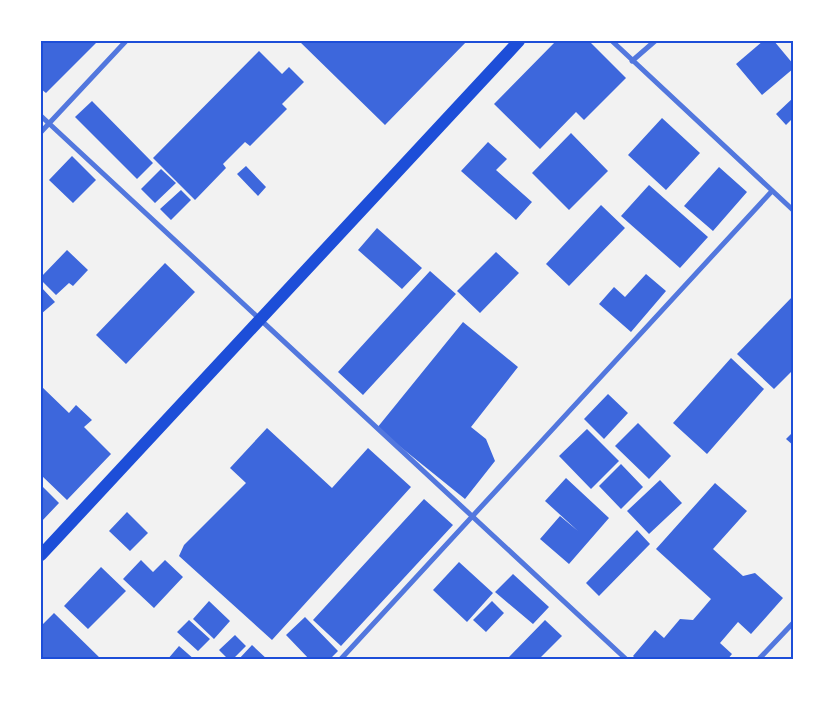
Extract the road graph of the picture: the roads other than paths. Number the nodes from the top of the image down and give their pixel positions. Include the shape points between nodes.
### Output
1 (126, 41) edge
2 (519, 41) edge
3 (612, 41) edge
4 (655, 41) edge
5 (632, 61) junction
6 (41, 116) edge
7 (50, 123) junction
8 (41, 132) edge
9 (772, 191) junction
10 (794, 211) edge
11 (260, 319) junction
12 (472, 517) junction
13 (41, 555) edge
14 (794, 622) edge
15 (340, 660) edge
16 (627, 660) edge
17 (758, 660) edge

1 - 7 street
2 - 11 main road
3 - 5 street
4 - 5 street
5 - 9 street
6 - 7 street
7 - 8 street
7 - 11 street
9 - 10 street
9 - 12 street
11 - 12 street
11 - 13 main road
12 - 15 street
12 - 16 street
14 - 17 street

